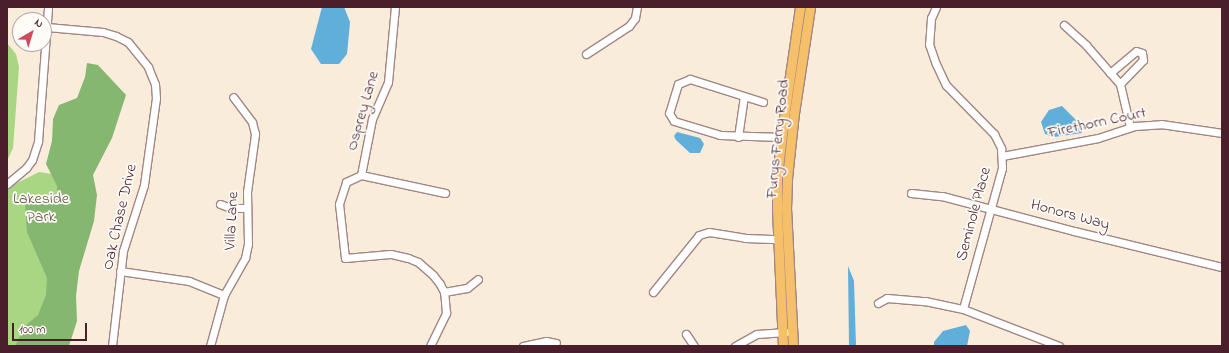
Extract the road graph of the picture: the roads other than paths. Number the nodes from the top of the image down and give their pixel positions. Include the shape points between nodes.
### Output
1 (395, 7) edge
2 (637, 7) edge
3 (800, 7) edge
4 (810, 7) edge
5 (936, 7) edge
6 (1064, 25) dead end
7 (52, 27) edge
8 (45, 52) edge
9 (586, 54) dead end
10 (1110, 73) junction
11 (1120, 84) junction
12 (744, 96) junction
13 (233, 97) dead end
14 (763, 102) dead end
15 (1130, 127) junction
16 (1222, 133) edge
17 (738, 137) junction
18 (782, 137) junction
19 (1002, 156) junction
20 (361, 175) junction
21 (7, 184) edge
22 (445, 193) dead end
23 (911, 193) dead end
24 (220, 204) dead end
25 (247, 208) junction
26 (991, 209) junction
27 (778, 239) junction
28 (1222, 267) edge
29 (120, 271) junction
30 (478, 279) dead end
31 (444, 292) junction
32 (653, 292) dead end
33 (224, 295) junction
34 (878, 303) dead end
35 (963, 309) junction
36 (787, 332) junction
37 (686, 334) dead end
38 (556, 343) dead end
39 (112, 346) edge
40 (210, 346) edge
41 (430, 346) edge
42 (523, 346) edge
43 (694, 346) edge
44 (735, 346) edge
45 (784, 346) edge
46 (793, 346) edge
47 (1059, 346) edge

1 - 20 street, Osprey Lane via 388,82 372,119
2 - 9 street via 635,18 629,26
3 - 18 main road, Furys Ferry Road
4 - 36 main road, Furys Ferry Road via 787,178
5 - 19 street, Seminole Place via 931,18 929,44 936,64 946,85 994,134 1002,148
6 - 10 street via 1086,45
7 - 29 street, Oak Chase Drive via 103,32 128,42 148,67 155,84 156,98 144,185 127,235
8 - 21 street via 36,150 26,168
10 - 11 street
10 - 11 street via 1136,51 1142,52 1143,60
11 - 15 street
12 - 14 street
12 - 17 street
12 - 17 street via 690,79 678,84 669,109 674,121 720,135
13 - 25 street, Villa Lane via 252,122 255,134
15 - 16 street, Firethorn Court via 1161,124
15 - 19 street, Firethorn Court via 1098,138
17 - 18 street
18 - 27 main road, Furys Ferry Road via 777,176
19 - 26 street, Seminole Place via 1002,168
20 - 22 street
20 - 31 street via 346,182 339,204 345,258 390,254 408,258 418,262 433,275
23 - 26 street, Honors Way via 942,196
24 - 25 street via 231,208
25 - 33 street, Villa Lane via 249,228 245,258
26 - 28 street, Honors Way
26 - 35 street, Seminole Place
27 - 32 street via 745,238 709,232 700,235
27 - 36 main road, Furys Ferry Road
29 - 33 street via 189,281
29 - 39 street, Oak Chase Drive
30 - 31 street via 467,288
31 - 41 street via 446,313
33 - 40 street, Villa Lane
34 - 35 street via 887,298
35 - 47 street
36 - 44 street via 757,334
36 - 45 main road, Furys Ferry Road
36 - 46 main road, Furys Ferry Road
37 - 43 street
38 - 42 street via 540,342

